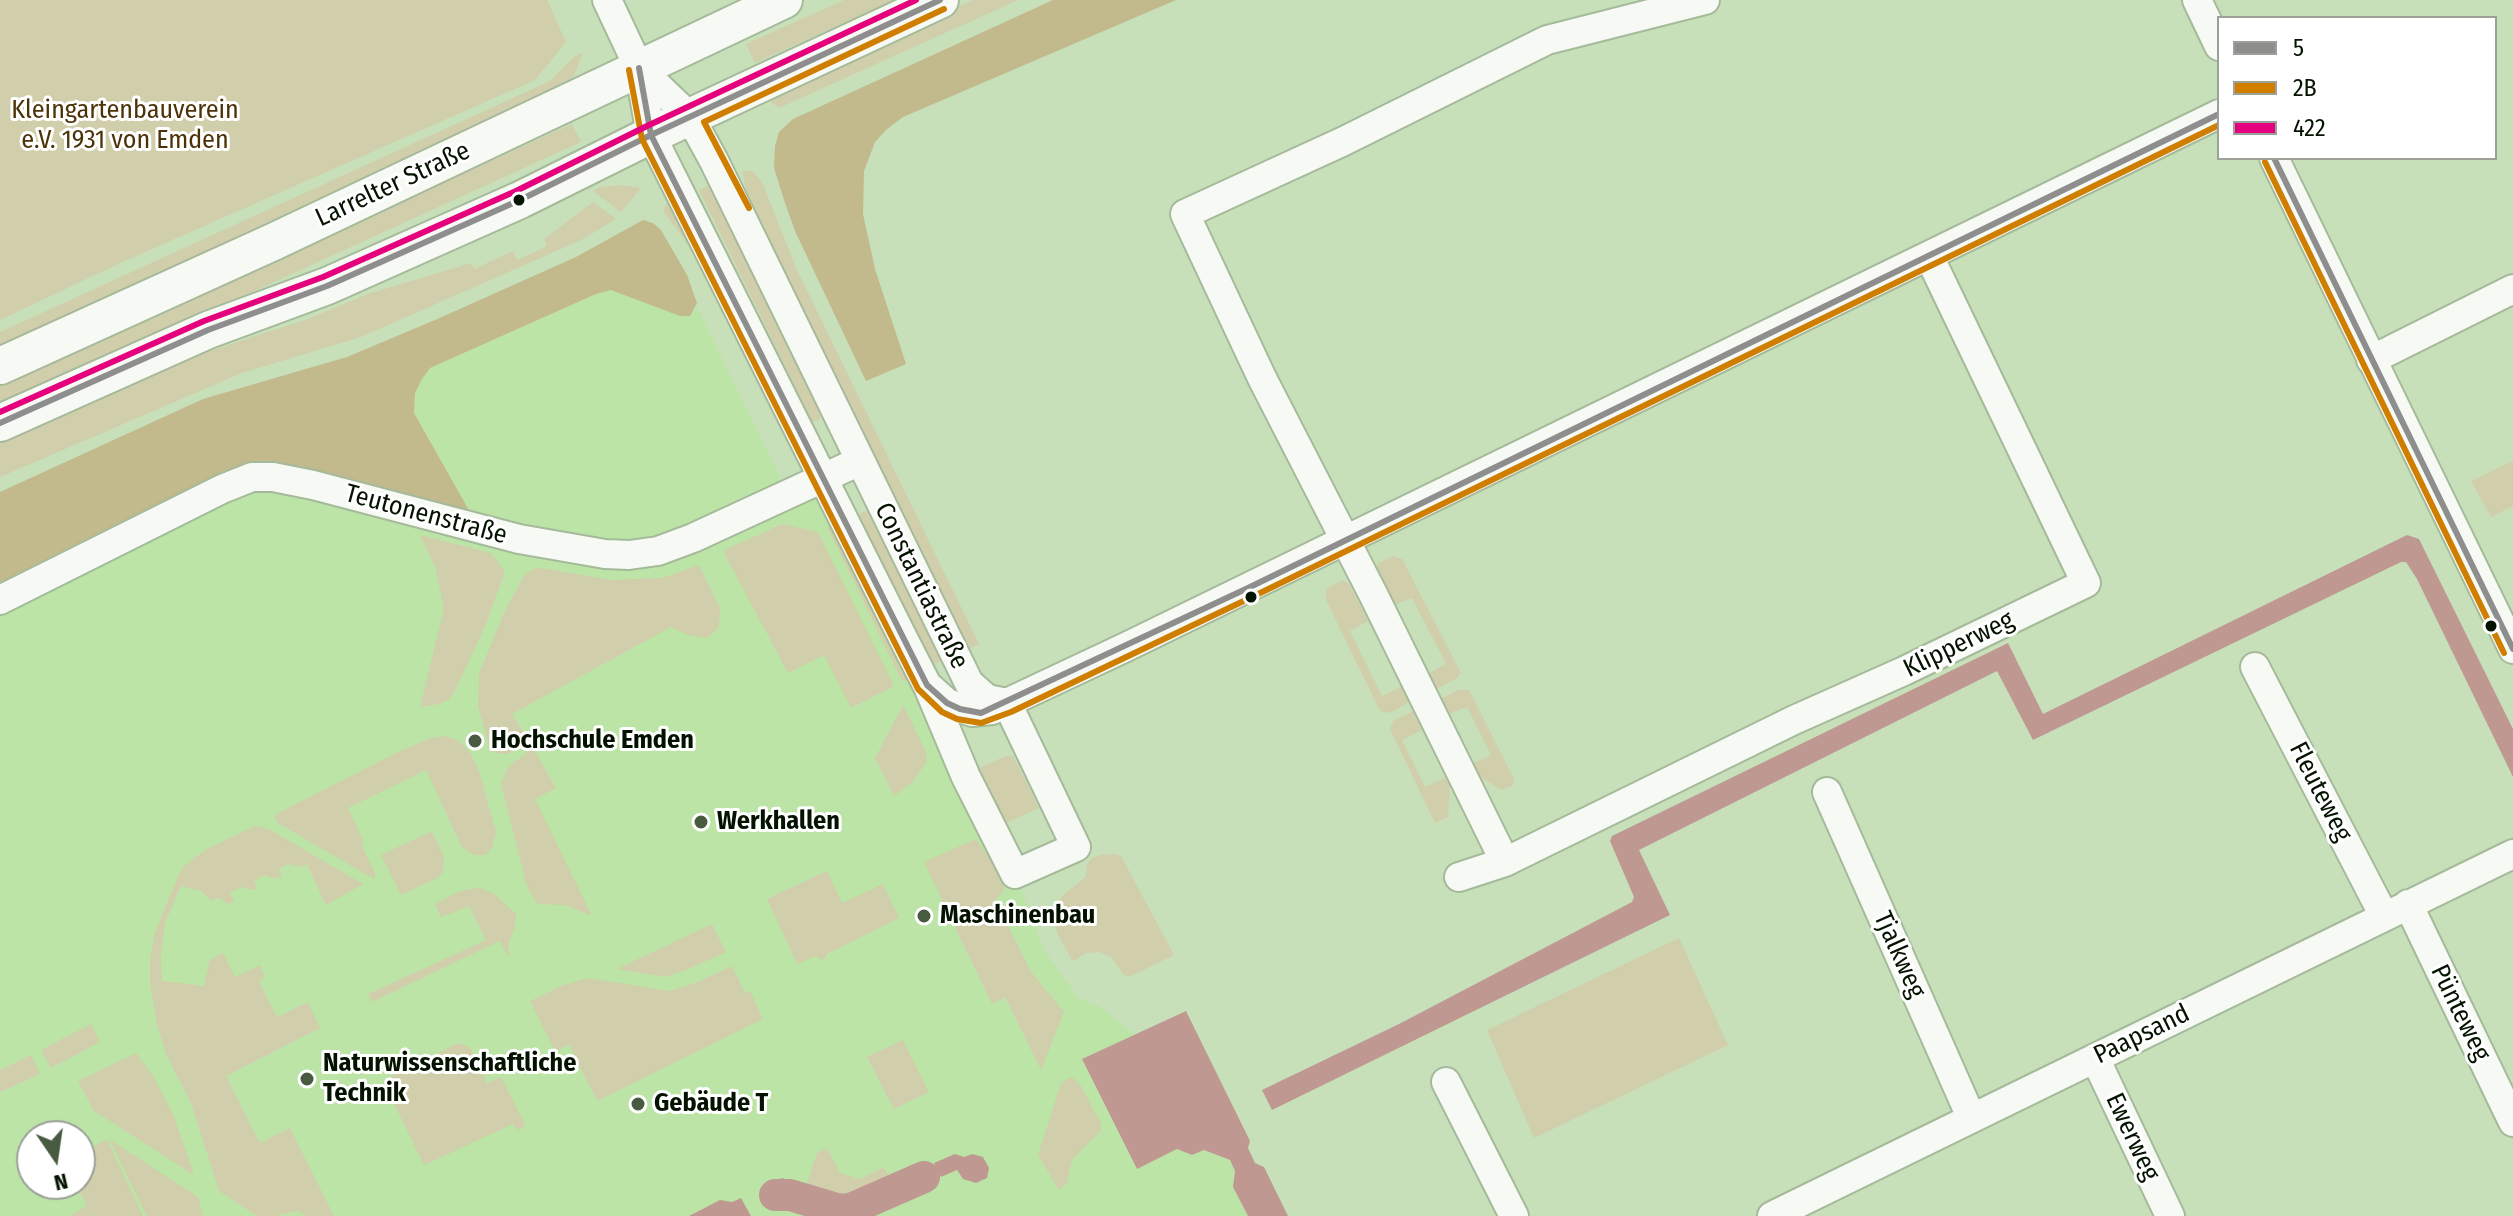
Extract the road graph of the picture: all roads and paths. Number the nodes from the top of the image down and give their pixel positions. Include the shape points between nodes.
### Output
1 (607, 0) edge
2 (784, 0) edge
3 (940, 0) edge
4 (1705, 0) edge
5 (2197, 0) edge
6 (2217, 42) edge
7 (639, 68) junction
8 (2217, 115) edge
9 (690, 117) junction
10 (651, 135) junction
11 (2275, 160) edge
12 (1929, 256) junction
13 (2513, 289) edge
14 (2371, 360) junction
15 (0, 366) edge
16 (0, 423) edge
17 (860, 461) junction
18 (823, 478) junction
19 (1345, 540) junction
20 (0, 600) edge
21 (2513, 649) edge
22 (2255, 667) dead end
23 (927, 685) junction
24 (1007, 703) junction
25 (1827, 792) dead end
26 (2513, 854) edge
27 (1505, 862) junction
28 (1459, 877) dead end
29 (2396, 910) junction
30 (2095, 1058) junction
31 (1446, 1082) dead end
32 (1971, 1117) junction
33 (2513, 1122) edge
34 (1514, 1216) edge
35 (1772, 1216) edge
36 (2170, 1216) edge

1 - 7 street
2 - 7 street, Larrelter Straße
3 - 9 street
4 - 19 street via 1547,40 1185,214
5 - 6 street
7 - 9 street, Constantiastraße
7 - 10 street, Constantiastraße
7 - 15 street, Larrelter Straße
8 - 12 street
9 - 10 street
9 - 17 street, Constantiastraße
10 - 16 street via 327,286 208,330
10 - 18 street, Constantiastraße
11 - 14 street
12 - 19 street
12 - 27 street, Klipperweg via 2086,583
13 - 14 street
14 - 21 street
17 - 18 street, Teutonenstraße
17 - 24 street, Constantiastraße via 969,683 987,699
18 - 20 street, Teutonenstraße via 693,538 629,555 519,539 313,485 252,477
18 - 23 street, Constantiastraße
19 - 24 street
19 - 27 street
22 - 29 street, Fleuteweg
23 - 24 street, Constantiastraße via 947,703 972,712
23 - 24 street via 1015,874 1076,847
25 - 32 street, Tjalkweg
26 - 29 street, Paapsand
27 - 28 street, Klipperweg
29 - 30 street, Paapsand
29 - 33 street, Pünteweg
30 - 32 street, Paapsand
30 - 36 street, Ewerweg
31 - 34 street
32 - 35 street, Paapsand

